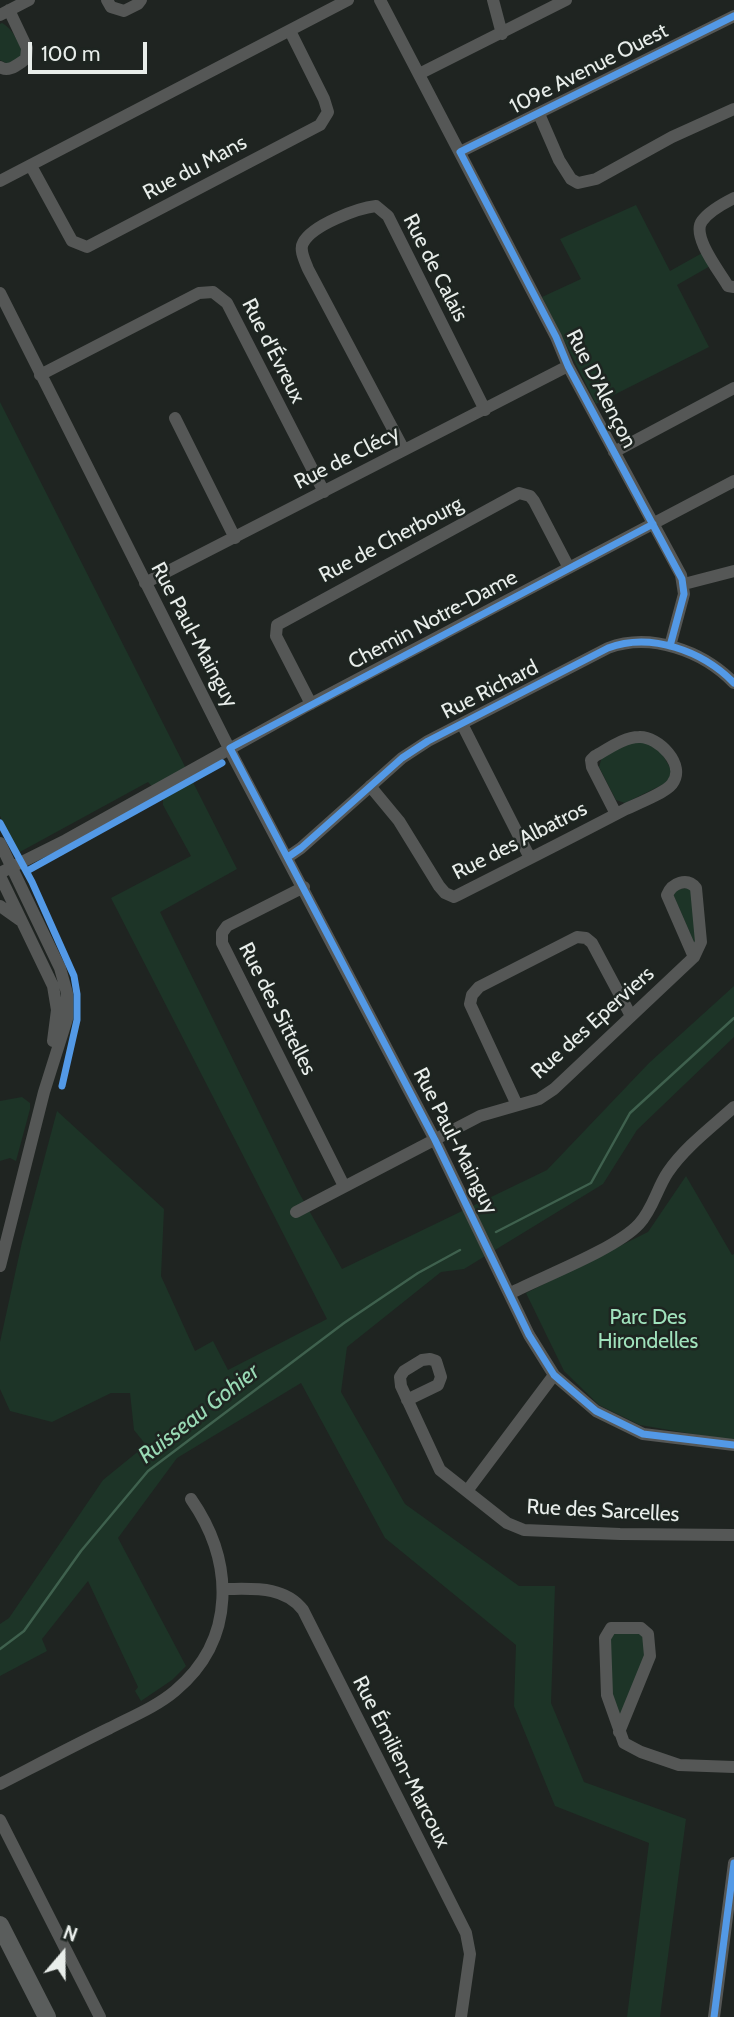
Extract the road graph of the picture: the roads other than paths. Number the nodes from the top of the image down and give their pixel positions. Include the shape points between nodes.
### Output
1 (29, 0) edge
2 (107, 0) edge
3 (141, 0) edge
4 (348, 0) edge
5 (380, 0) edge
6 (493, 0) edge
7 (566, 0) edge
8 (5, 13) edge
9 (734, 16) edge
10 (290, 31) junction
11 (502, 34) junction
12 (0, 67) edge
13 (419, 75) junction
14 (734, 109) edge
15 (539, 114) junction
16 (460, 152) junction
17 (31, 166) junction
18 (0, 181) edge
19 (734, 198) edge
20 (734, 287) edge
21 (0, 293) edge
22 (568, 366) junction
23 (40, 375) junction
24 (734, 388) edge
25 (485, 410) junction
26 (175, 418) dead end
27 (404, 450) junction
28 (614, 452) junction
29 (734, 481) edge
30 (324, 492) junction
31 (653, 524) junction
32 (235, 538) junction
33 (569, 568) junction
34 (734, 571) edge
35 (145, 583) junction
36 (684, 584) junction
37 (670, 646) junction
38 (732, 678) edge
39 (311, 704) junction
40 (462, 724) junction
41 (230, 748) junction
42 (370, 786) junction
43 (616, 814) junction
44 (0, 843) edge
45 (288, 857) junction
46 (530, 858) junction
47 (4, 872) edge
48 (304, 887) junction
49 (0, 906) edge
50 (23, 923) junction
51 (694, 957) junction
52 (631, 1016) junction
53 (44, 1092) junction
54 (517, 1105) junction
55 (734, 1107) edge
56 (435, 1140) junction
57 (344, 1186) junction
58 (296, 1212) dead end
59 (6, 1214) edge
60 (0, 1266) edge
61 (511, 1293) junction
62 (554, 1376) junction
63 (407, 1400) dead end
64 (734, 1445) edge
65 (467, 1491) junction
66 (191, 1499) dead end
67 (734, 1535) edge
68 (223, 1588) junction
69 (619, 1732) junction
70 (734, 1767) edge
71 (0, 1784) edge
72 (0, 1820) edge
73 (734, 1863) edge
74 (0, 1925) edge
75 (728, 1962) edge
76 (47, 2017) edge
77 (100, 2017) edge
78 (461, 2017) edge
79 (714, 2017) edge

1 - 8 street
2 - 3 street via 124,11
4 - 10 street
5 - 13 street, Rue D'Alençon
6 - 11 street
7 - 11 street
8 - 12 street via 28,54 10,69
9 - 15 street, 109e Avenue Ouest
10 - 17 street
10 - 17 street, Rue du Mans via 324,99 328,112 320,125 87,247 72,241
11 - 13 street
13 - 16 street, Rue D'Alençon
14 - 15 street via 596,179 578,183 559,160
15 - 16 street, 109e Avenue Ouest
16 - 22 street, Rue D'Alençon
17 - 18 street
19 - 20 street via 702,221 699,229 709,256 728,286
21 - 23 street, Rue Paul-Mainguy
22 - 25 street, Rue de Clécy
22 - 28 street, Rue D'Alençon
23 - 30 street, Rue d'Évreux via 199,293 213,292 227,303
23 - 35 street, Rue Paul-Mainguy
24 - 28 street
25 - 27 street, Rue de Clécy
25 - 27 street, Rue de Calais via 388,216 376,206 335,220 311,233 302,251
26 - 32 street
27 - 30 street, Rue de Clécy
28 - 31 street, Rue D'Alençon
29 - 31 street, Chemin Notre-Dame
30 - 32 street, Rue de Clécy
31 - 33 street, Chemin Notre-Dame
31 - 36 street, Rue D'Alençon
32 - 35 street, Rue de Clécy
33 - 39 street, Chemin Notre-Dame
33 - 39 street, Rue de Cherbourg via 530,496 519,494 277,625 276,636
34 - 36 street
35 - 41 street, Rue Paul-Mainguy
36 - 37 street
37 - 38 street, Rue Richard
37 - 40 street, Rue Richard via 641,642 608,648
39 - 41 street, Chemin Notre-Dame
40 - 42 street, Rue Richard via 402,758
40 - 46 street
41 - 45 street, Rue Paul-Mainguy
41 - 47 street, Chemin Notre-Dame
42 - 45 street, Rue Richard
42 - 46 street, Rue des Albatros via 446,893 454,897
43 - 43 street, Rue des Albatros via 591,760 637,736 660,743 675,764 677,775 671,786
43 - 46 street, Rue des Albatros
44 - 47 street
45 - 48 street, Rue Paul-Mainguy
47 - 50 street
47 - 53 street via 60,968 68,993 67,1019
48 - 56 street, Rue Paul-Mainguy
48 - 57 street, Rue des Sittelles via 227,926 222,943
49 - 50 street
50 - 53 street via 50,978 57,1004
51 - 51 street via 667,895 671,887 684,881 696,888 701,942
51 - 52 street, Rue des Eperviers
52 - 54 street, Rue des Eperviers via 554,1089
52 - 54 street via 586,938 577,937 479,987 470,1004
53 - 59 street
54 - 56 street, Rue des Eperviers via 480,1116
55 - 61 street via 676,1161 640,1223 610,1244
56 - 57 street, Rue des Eperviers
56 - 61 street, Rue Paul-Mainguy
57 - 58 street, Rue des Eperviers
59 - 60 street
61 - 62 street, Rue Paul-Mainguy
62 - 64 street, Rue Paul-Mainguy via 596,1411 643,1434
62 - 65 street
63 - 65 street, Rue des Sarcelles via 440,1470
65 - 67 street, Rue des Sarcelles via 507,1523 524,1530
66 - 68 street via 215,1543
68 - 71 street via 212,1642 178,1689
68 - 78 street, Rue Émilien-Marcoux via 282,1593 303,1610 466,1933 470,1954
69 - 69 street via 607,1695 605,1638 611,1628 641,1628 648,1633 650,1657
69 - 70 street via 624,1743 679,1765
72 - 77 street
73 - 75 street
74 - 76 highway
75 - 79 street

